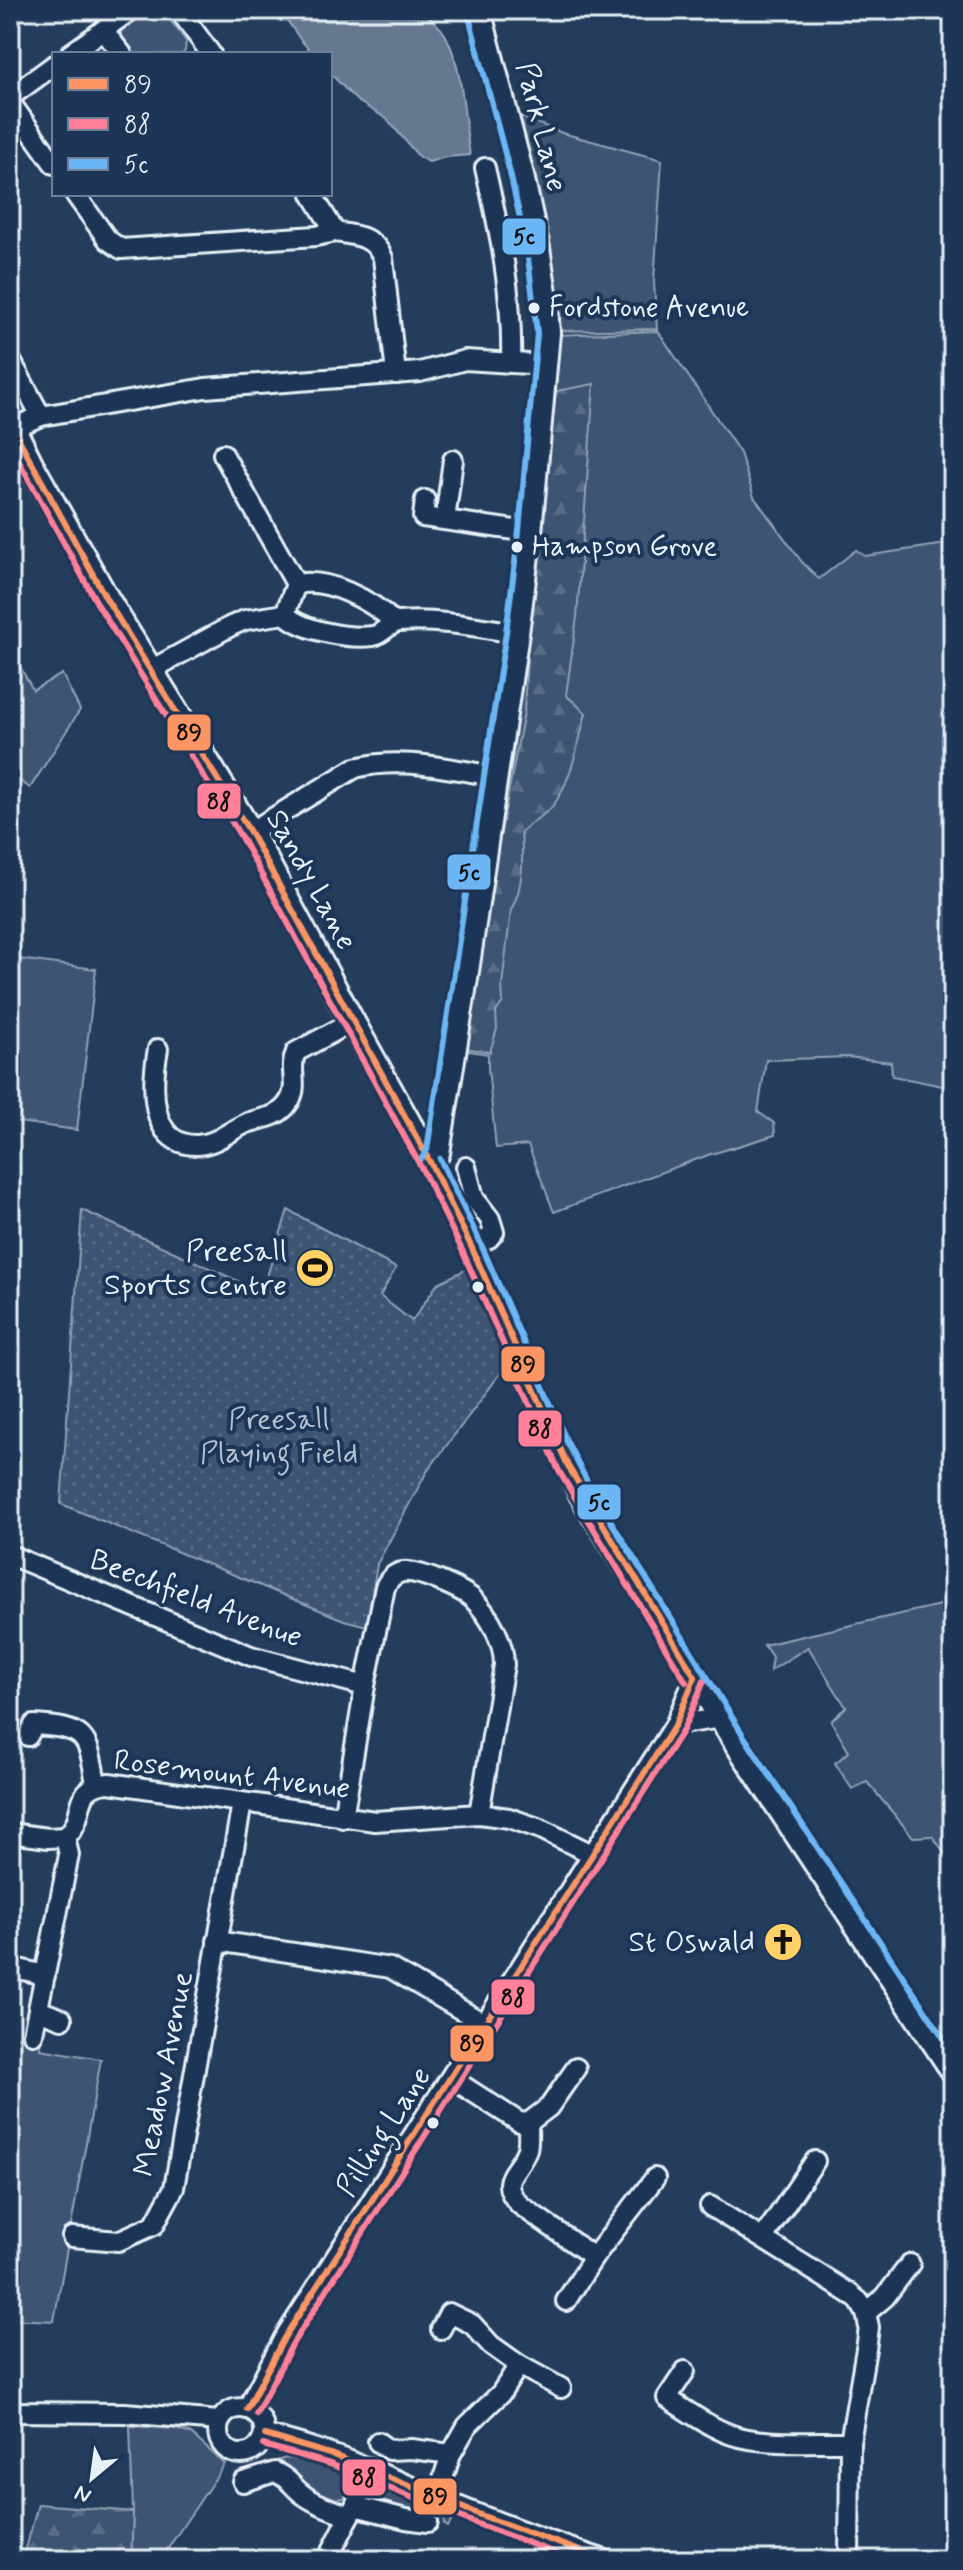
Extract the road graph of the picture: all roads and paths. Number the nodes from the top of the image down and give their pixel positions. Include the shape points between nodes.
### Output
1 (131, 10) edge
2 (179, 10) edge
3 (478, 10) edge
4 (103, 30) junction
5 (203, 51) edge
6 (73, 52) edge
7 (120, 52) edge
8 (52, 67) edge
9 (10, 100) edge
10 (52, 161) edge
11 (485, 168) dead end
12 (76, 196) edge
13 (313, 196) edge
14 (335, 232) junction
15 (10, 359) edge
16 (511, 363) junction
17 (545, 365) junction
18 (396, 374) junction
19 (41, 416) junction
20 (11, 425) edge
21 (223, 454) dead end
22 (453, 460) dead end
23 (21, 464) edge
24 (425, 500) dead end
25 (445, 520) junction
26 (529, 532) junction
27 (296, 584) junction
28 (285, 614) junction
29 (394, 622) junction
30 (516, 633) junction
31 (149, 671) junction
32 (495, 776) junction
33 (250, 832) junction
34 (352, 1022) junction
35 (158, 1049) dead end
36 (444, 1107) junction
37 (405, 1119) junction
38 (431, 1163) junction
39 (466, 1167) dead end
40 (471, 1246) junction
41 (10, 1555) edge
42 (699, 1683) junction
43 (365, 1686) junction
44 (721, 1718) junction
45 (675, 1725) junction
46 (28, 1736) dead end
47 (96, 1784) junction
48 (242, 1803) junction
49 (479, 1814) junction
50 (343, 1818) junction
51 (10, 1833) edge
52 (65, 1837) junction
53 (592, 1854) junction
54 (217, 1941) junction
55 (10, 1967) edge
56 (45, 1975) junction
57 (38, 2010) junction
58 (62, 2019) dead end
59 (485, 2024) junction
60 (33, 2034) dead end
61 (576, 2068) dead end
62 (953, 2070) edge
63 (451, 2078) junction
64 (528, 2123) junction
65 (815, 2161) dead end
66 (655, 2178) dead end
67 (710, 2206) dead end
68 (72, 2237) dead end
69 (763, 2238) junction
70 (594, 2257) junction
71 (910, 2264) dead end
72 (566, 2301) dead end
73 (866, 2313) junction
74 (446, 2314) dead end
75 (519, 2365) junction
76 (685, 2371) dead end
77 (561, 2388) dead end
78 (247, 2409) junction
79 (10, 2412) edge
80 (219, 2421) junction
81 (265, 2435) junction
82 (378, 2442) dead end
83 (850, 2442) junction
84 (451, 2454) junction
85 (368, 2467) junction
86 (251, 2484) dead end
87 (437, 2497) junction
88 (352, 2511) junction
89 (428, 2522) dead end
90 (327, 2560) edge
91 (605, 2560) edge
92 (849, 2560) edge

1 - 4 street
2 - 5 street
3 - 17 main road, Park Lane via 537,248 546,313
4 - 6 street
4 - 7 street
8 - 9 street
9 - 10 street
11 - 16 street via 507,274
12 - 14 street via 108,240 121,249
13 - 14 street
14 - 18 street via 370,239 379,247
15 - 19 street
16 - 17 street
16 - 18 street via 465,360 436,370
17 - 26 main road, Park Lane
18 - 19 street via 205,388
19 - 20 street
20 - 23 main road, Sandy Lane
21 - 27 street
22 - 25 street
23 - 31 main road, Sandy Lane
24 - 25 street via 423,517
25 - 26 street
26 - 30 main road, Park Lane
27 - 28 street
27 - 29 street via 353,594
28 - 29 street via 305,627 347,635 374,636
28 - 31 street via 245,620
29 - 30 street via 441,622
30 - 32 main road, Park Lane
31 - 33 main road, Sandy Lane
32 - 33 street via 374,763 355,768
32 - 36 main road, Park Lane
33 - 34 main road, Sandy Lane
34 - 35 street via 296,1052 295,1085 281,1111 195,1145 172,1136 157,1112 153,1081
34 - 37 main road, Sandy Lane
36 - 37 main road
36 - 38 main road, Park Lane
37 - 38 main road, Sandy Lane
38 - 40 main road, Sandy Lane
39 - 40 street via 477,1204 494,1232
40 - 42 main road, Sandy Lane via 568,1466
41 - 43 street, Beechfield Avenue via 251,1656
42 - 44 main road, Sandy Lane
42 - 45 street, Pilling Lane
43 - 49 street via 385,1587 394,1575 414,1572 470,1596 502,1642 504,1665
43 - 50 street
44 - 45 street
44 - 62 main road, Sandy Lane
45 - 53 street, Pilling Lane
46 - 47 street via 34,1725 76,1732 90,1749
47 - 48 street, Rosemount Avenue
47 - 52 street, Rosemount Avenue via 86,1790 76,1824
48 - 50 street, Rosemount Avenue
48 - 54 street, Meadow Avenue
49 - 50 street, Rosemount Avenue
49 - 53 street, Rosemount Avenue via 530,1825
51 - 52 street
52 - 56 street, Rosemount Avenue via 69,1855
53 - 59 street, Pilling Lane
54 - 59 street, Meadow Avenue via 390,1968
54 - 68 street, Meadow Avenue via 174,2188 154,2225 118,2241
55 - 56 street
56 - 57 street, Rosemount Avenue
57 - 58 street
57 - 60 street, Rosemount Avenue
59 - 63 street, Pilling Lane
61 - 64 street via 549,2107
63 - 64 street
63 - 78 street, Pilling Lane via 284,2338
64 - 70 street via 527,2148 509,2177 511,2196
65 - 69 street
66 - 70 street
67 - 69 street
69 - 73 street via 849,2293
70 - 72 street
71 - 73 street
73 - 83 street via 869,2327
74 - 75 street via 472,2324
75 - 77 street
75 - 84 street via 501,2393 467,2426
76 - 83 street via 663,2404 732,2435
78 - 80 street via 235,2408
78 - 81 street via 260,2418
79 - 80 street
80 - 81 street via 222,2446 234,2454 250,2453
81 - 85 street
82 - 84 street via 389,2450
83 - 92 street
84 - 87 street
85 - 87 street
85 - 88 street
86 - 88 street via 275,2472 317,2503
87 - 91 street
88 - 89 street
88 - 90 street

